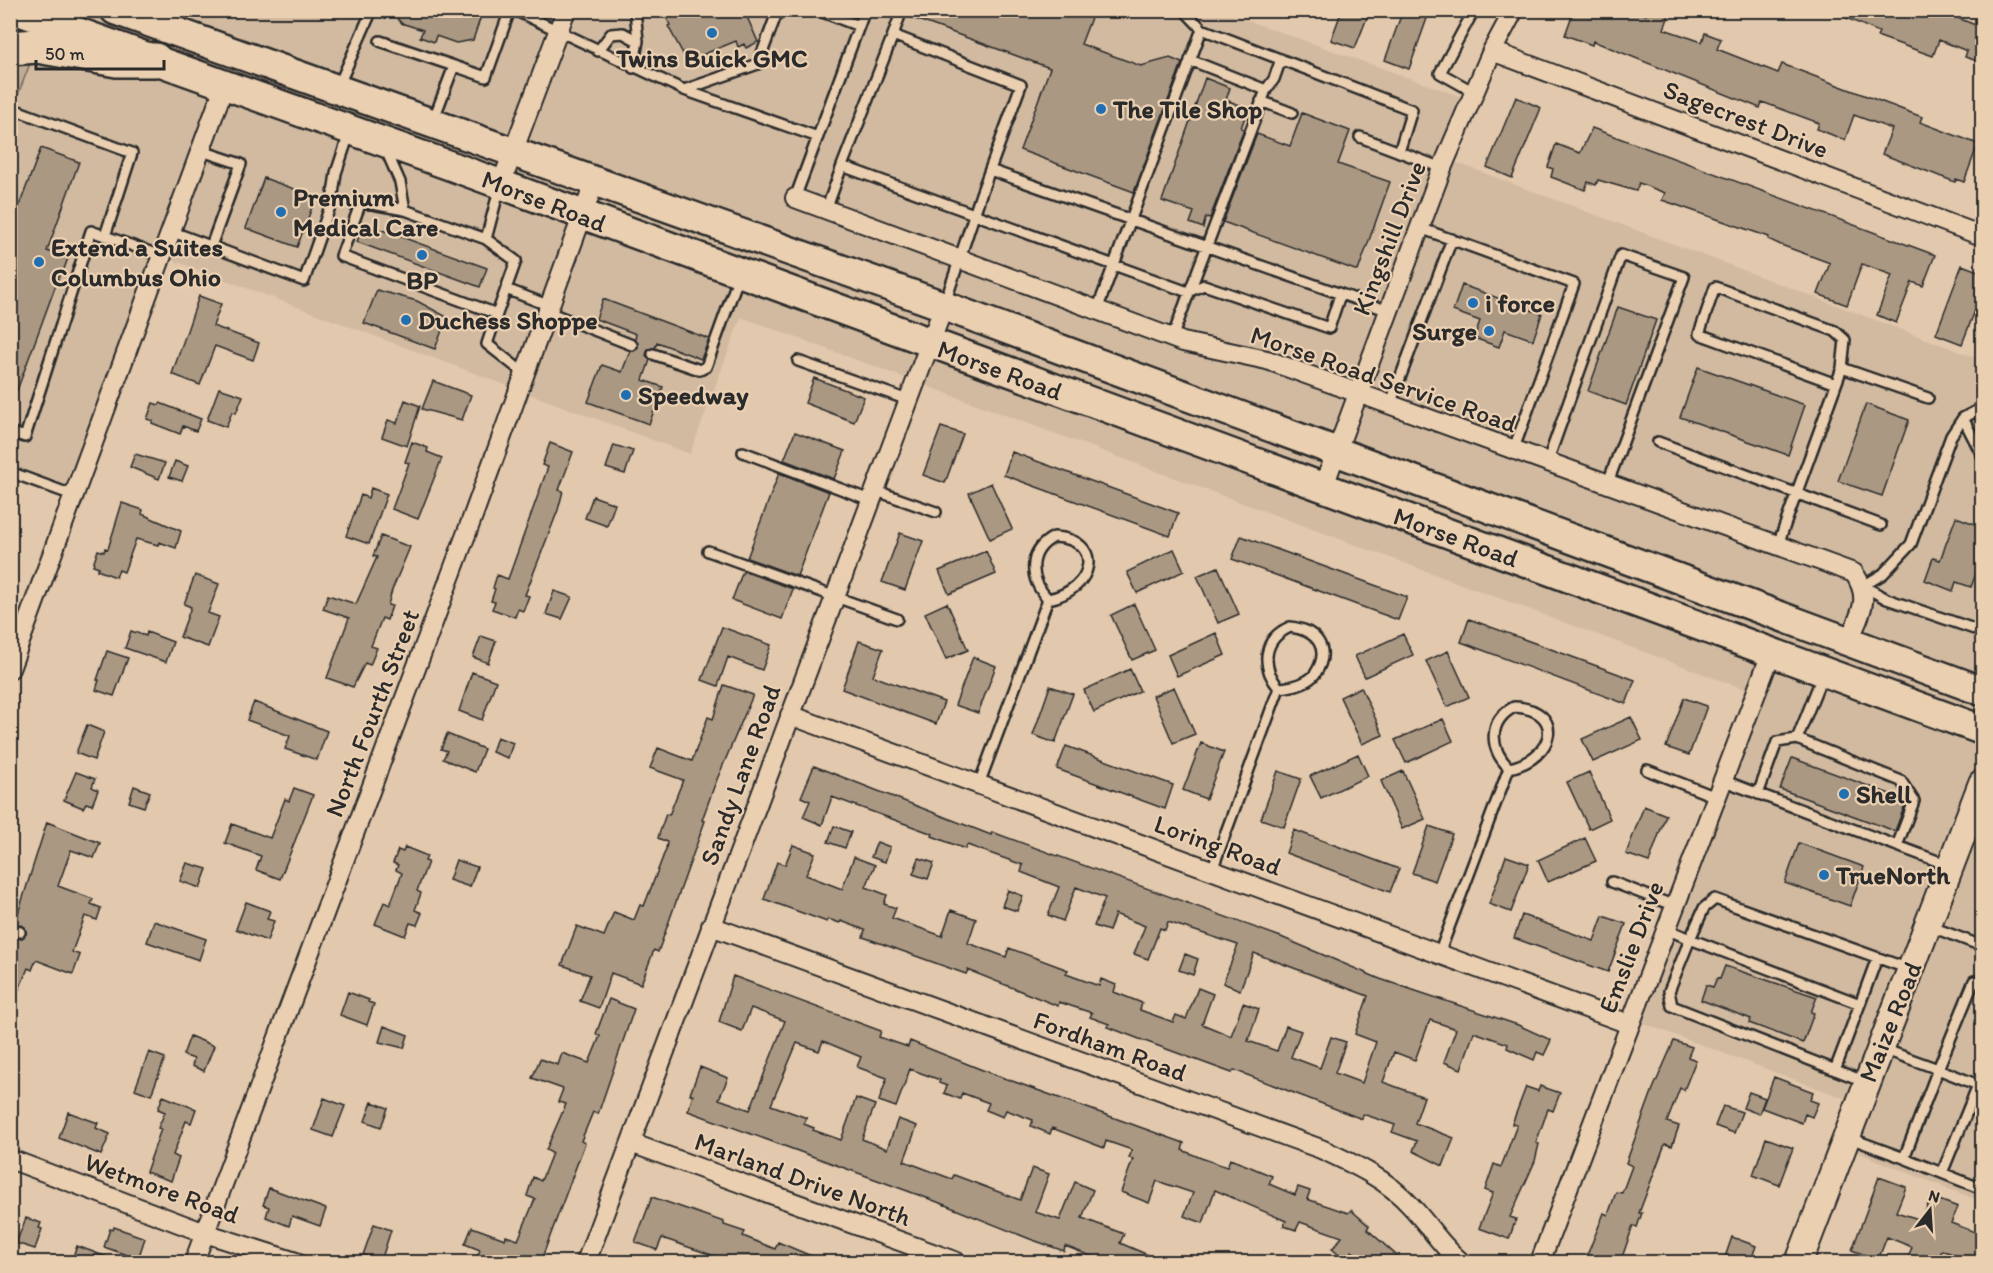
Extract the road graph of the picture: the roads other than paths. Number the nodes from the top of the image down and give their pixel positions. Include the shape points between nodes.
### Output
1 (16, 10) edge
2 (115, 10) edge
3 (372, 10) edge
4 (510, 10) edge
5 (514, 10) edge
6 (566, 10) edge
7 (635, 10) edge
8 (778, 10) edge
9 (817, 10) edge
10 (865, 10) edge
11 (902, 10) edge
12 (1184, 10) edge
13 (1474, 10) edge
14 (1514, 10) edge
15 (859, 26) junction
16 (1202, 29) junction
17 (559, 30) junction
18 (893, 35) junction
19 (380, 41) dead end
20 (638, 41) junction
21 (10, 48) edge
22 (598, 51) junction
23 (1492, 51) junction
24 (1281, 59) junction
25 (155, 60) junction
26 (1190, 60) junction
27 (454, 66) junction
28 (633, 68) junction
29 (225, 84) junction
30 (337, 89) junction
31 (684, 90) junction
32 (1266, 90) junction
33 (1474, 92) junction
34 (368, 100) junction
35 (1261, 101) junction
36 (1292, 113) dead end
37 (432, 123) junction
38 (10, 125) edge
39 (351, 130) junction
40 (818, 137) junction
41 (1360, 137) dead end
42 (381, 140) junction
43 (202, 151) junction
44 (512, 152) junction
45 (1399, 152) junction
46 (842, 166) junction
47 (1442, 168) junction
48 (990, 170) junction
49 (595, 181) junction
50 (501, 184) junction
51 (795, 198) joint
52 (405, 210) junction
53 (826, 210) junction
54 (974, 214) junction
55 (583, 216) junction
56 (1131, 221) junction
57 (1420, 228) junction
58 (173, 232) junction
59 (105, 236) junction
60 (1983, 236) edge
61 (486, 239) junction
62 (1452, 239) junction
63 (211, 246) junction
64 (1206, 248) junction
65 (164, 257) junction
66 (961, 260) junction
67 (1114, 265) junction
68 (740, 273) junction
69 (506, 290) junction
70 (1188, 292) junction
71 (1340, 295) junction
72 (944, 306) junction
73 (549, 309) junction
74 (1097, 310) junction
75 (1389, 311) junction
76 (497, 314) junction
77 (1172, 338) junction
78 (929, 344) junction
79 (632, 345) dead end
80 (652, 354) dead end
81 (798, 360) dead end
82 (1842, 368) junction
83 (525, 374) junction
84 (1836, 384) junction
85 (1358, 394) junction
86 (1928, 398) dead end
87 (908, 400) junction
88 (1390, 405) junction
89 (1983, 408) edge
90 (1963, 418) junction
91 (10, 432) edge
92 (1658, 442) dead end
93 (1513, 451) junction
94 (743, 452) dead end
95 (1336, 452) junction
96 (1983, 455) edge
97 (1547, 463) junction
98 (10, 472) edge
99 (1607, 485) junction
100 (1323, 488) junction
101 (1796, 494) junction
102 (872, 495) junction
103 (75, 496) junction
104 (936, 512) dead end
105 (1881, 525) dead end
106 (1777, 547) junction
107 (708, 551) dead end
108 (1863, 586) junction
109 (834, 597) junction
110 (1048, 599) junction
111 (897, 620) dead end
112 (1983, 629) edge
113 (1849, 640) junction
114 (1772, 651) junction
115 (10, 669) edge
116 (1824, 671) junction
117 (1279, 688) junction
118 (1983, 691) edge
119 (790, 715) junction
120 (1983, 730) edge
121 (1797, 739) junction
122 (1509, 768) junction
123 (1647, 770) dead end
124 (1722, 780) junction
125 (1983, 783) edge
126 (979, 784) junction
127 (1758, 794) junction
128 (1716, 797) junction
129 (1897, 846) junction
130 (1951, 866) junction
131 (1212, 870) junction
132 (1612, 882) dead end
133 (1675, 906) junction
134 (711, 926) junction
135 (1928, 926) junction
136 (1666, 929) junction
137 (1690, 939) junction
138 (1983, 946) edge
139 (1439, 954) junction
140 (1877, 958) junction
141 (1911, 970) junction
142 (1983, 984) edge
143 (1860, 1004) junction
144 (1629, 1024) junction
145 (1880, 1048) junction
146 (1938, 1069) junction
147 (1835, 1070) junction
148 (1866, 1082) junction
149 (1980, 1086) edge
150 (1846, 1137) junction
151 (631, 1143) junction
152 (1904, 1158) junction
153 (10, 1159) edge
154 (1942, 1173) junction
155 (1983, 1190) edge
156 (205, 1233) junction
157 (1802, 1262) edge
158 (194, 1263) edge
159 (296, 1263) edge
160 (586, 1263) edge
161 (957, 1263) edge
162 (1461, 1263) edge
163 (1540, 1263) edge

1 - 25 main road, Morse Road
2 - 30 main road, Morse Road
3 - 30 lane
4 - 27 lane via 486,77
5 - 17 lane
6 - 17 street
7 - 20 lane
8 - 31 lane via 758,64
9 - 15 lane
10 - 15 lane
11 - 18 lane
12 - 16 lane
13 - 33 lane via 1440,73
14 - 23 street, Kingshill Drive
15 - 40 lane
16 - 24 lane
16 - 26 lane
17 - 22 lane
17 - 44 street
18 - 46 lane
18 - 48 lane via 1021,85
19 - 27 lane
20 - 22 lane via 623,33 611,34
20 - 28 lane
21 - 25 highway via 37,46 117,60
22 - 28 lane
23 - 33 street, Kingshill Drive
23 - 60 street, Sagecrest Drive
24 - 32 lane
24 - 45 lane via 1412,110
25 - 29 main road, Morse Road
26 - 32 lane
26 - 56 lane
27 - 37 lane
28 - 31 lane
29 - 34 main road via 231,76 240,74
29 - 39 main road, Morse Road
29 - 43 street
30 - 34 main road, Morse Road
31 - 40 lane
32 - 35 lane
33 - 47 street, Kingshill Drive
34 - 37 main road, Morse Road
35 - 36 lane
35 - 64 lane
37 - 44 main road, Morse Road
38 - 59 lane via 16,110 132,153
39 - 42 main road, Morse Road
39 - 63 lane via 304,281
40 - 51 lane
41 - 45 lane
42 - 50 main road, Morse Road
42 - 52 lane via 400,182
43 - 58 street
43 - 63 lane via 241,164
44 - 49 main road, Morse Road
44 - 50 street
45 - 47 lane
46 - 53 lane
46 - 54 lane
47 - 57 street, Kingshill Drive
48 - 54 lane
48 - 56 lane
49 - 55 street, North Fourth Street
49 - 72 main road, Morse Road
50 - 55 main road, Morse Road
50 - 61 lane
51 - 53 street, Morse Road Service Road
52 - 61 lane
52 - 76 lane via 361,202 341,256
53 - 66 street, Morse Road Service Road
54 - 66 lane
54 - 67 lane
55 - 68 main road, Morse Road
55 - 73 street, North Fourth Street
56 - 64 lane
56 - 67 lane
57 - 62 lane
57 - 75 street, Kingshill Drive
58 - 63 lane
58 - 65 street
59 - 65 lane
59 - 91 lane via 91,231 25,437
61 - 69 lane via 516,261
62 - 88 lane
62 - 93 lane via 1574,284
64 - 70 lane
64 - 71 lane
65 - 103 street
66 - 72 lane
66 - 74 street, Morse Road Service Road
67 - 70 lane
67 - 74 lane
68 - 78 main road, Morse Road
68 - 80 lane via 706,367 700,370
69 - 73 lane
69 - 76 lane
70 - 71 lane via 1204,285 1329,328
70 - 77 lane
71 - 75 lane
72 - 78 street, Sandy Lane Road
72 - 95 main road, Morse Road
73 - 79 lane
73 - 83 street, North Fourth Street
74 - 77 street, Morse Road Service Road
75 - 85 street, Kingshill Drive
76 - 83 lane via 487,344
77 - 85 street, Morse Road Service Road via 1267,360
78 - 87 street, Sandy Lane Road
78 - 100 main road, Morse Road
81 - 87 lane
82 - 84 lane
82 - 84 lane via 1845,340 1835,331 1715,287 1699,334
82 - 86 lane
83 - 156 street, North Fourth Street
84 - 101 lane
85 - 88 street, Morse Road Service Road
85 - 95 street, Kingshill Drive
87 - 102 street, Sandy Lane Road
88 - 93 street, Morse Road Service Road
89 - 90 lane
90 - 96 lane
90 - 108 lane via 1951,436 1911,544 1883,574
92 - 101 lane
93 - 97 street, Morse Road Service Road
94 - 102 lane
95 - 100 street, Kingshill Drive
95 - 113 main road, Morse Road
97 - 99 street, Morse Road Service Road
97 - 99 lane via 1621,255 1684,277
98 - 103 lane
99 - 106 street, Morse Road Service Road
100 - 114 main road, Morse Road
101 - 105 lane
101 - 106 lane
102 - 104 lane
102 - 109 street, Sandy Lane Road
103 - 115 street
106 - 108 street, Morse Road Service Road via 1854,573
107 - 109 lane
108 - 112 lane via 1887,599
108 - 113 street via 1864,606
109 - 111 lane
109 - 119 street, Sandy Lane Road
110 - 110 lane via 1065,596 1082,584 1087,553 1068,538 1054,537 1043,543 1034,558 1033,574
110 - 126 lane
113 - 118 main road, Morse Road
114 - 116 main road, Morse Road
114 - 124 street, Emslie Drive
116 - 120 main road, Morse Road
116 - 121 lane
117 - 117 lane via 1297,686 1314,675 1321,645 1304,628 1290,627 1278,632 1268,646 1266,662 1270,677
117 - 131 lane
119 - 126 street, Loring Road
119 - 134 street, Sandy Lane Road
121 - 127 lane via 1777,742
121 - 129 lane via 1901,781 1914,801
122 - 122 lane via 1525,765 1542,753 1547,723 1529,707 1514,706 1503,713 1494,727 1493,743 1498,758
122 - 139 lane
123 - 128 lane
124 - 127 lane
124 - 128 street, Emslie Drive
125 - 130 street, Maize Road
126 - 131 street, Loring Road
127 - 129 lane
128 - 133 street, Emslie Drive
129 - 130 lane
130 - 135 street, Maize Road
131 - 139 street, Loring Road
132 - 133 lane
133 - 136 street, Emslie Drive
134 - 151 street, Sandy Lane Road
134 - 162 street, Fordham Road via 1321,1149 1384,1183 1411,1206
135 - 138 lane
135 - 141 street, Maize Road
136 - 137 lane
136 - 144 street, Emslie Drive
137 - 140 lane via 1704,908 1715,899
137 - 143 lane
137 - 147 lane via 1669,991 1672,1006
139 - 144 street, Loring Road
140 - 141 lane
140 - 143 lane
141 - 145 street, Maize Road
142 - 146 lane via 1974,981
143 - 147 lane
144 - 163 street, Emslie Drive
145 - 146 lane
145 - 148 street, Maize Road
146 - 149 lane
146 - 152 lane
147 - 148 lane
148 - 150 street, Maize Road
149 - 154 lane
150 - 152 lane
150 - 157 street, Maize Road
151 - 160 street, Sandy Lane Road
151 - 161 street, Marland Drive North
152 - 154 lane
153 - 156 street, Wetmore Road
154 - 155 lane
156 - 158 street, North Fourth Street
156 - 159 street, Wetmore Road

